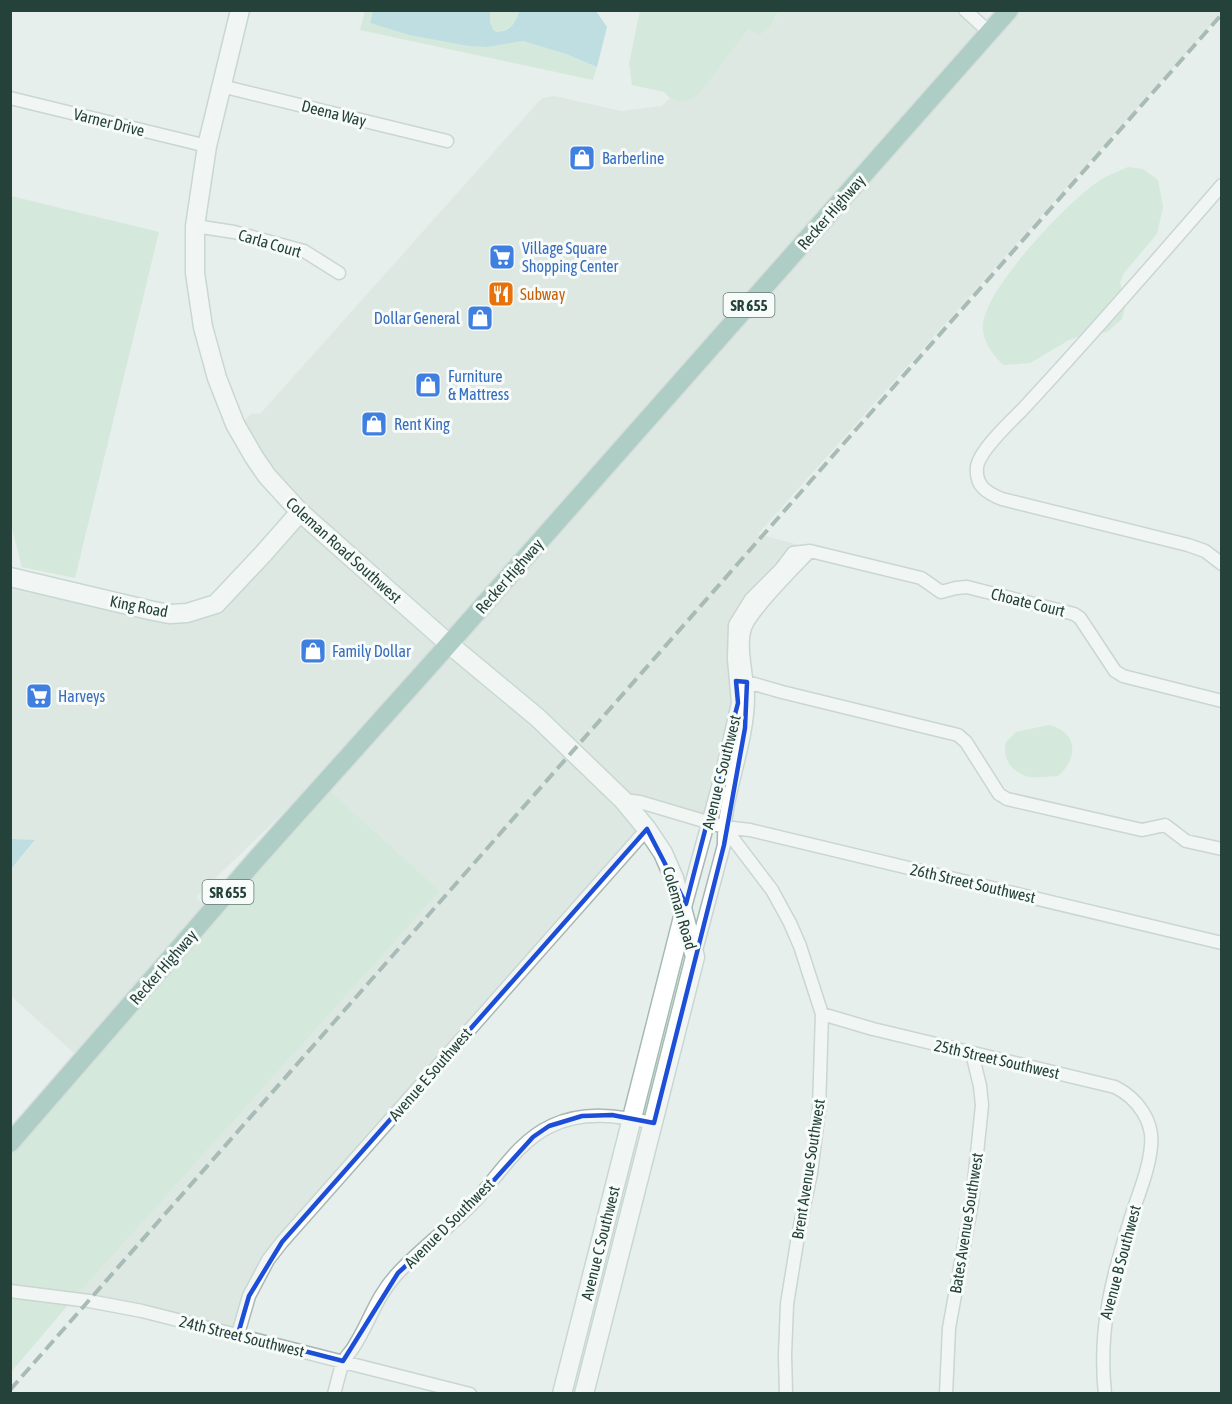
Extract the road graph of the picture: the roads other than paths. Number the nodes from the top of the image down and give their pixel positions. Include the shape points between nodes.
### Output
1 (240, 10) edge
2 (965, 10) edge
3 (1009, 10) edge
4 (989, 33) junction
5 (221, 86) junction
6 (10, 98) edge
7 (447, 141) dead end
8 (207, 146) junction
9 (1221, 185) edge
10 (195, 226) junction
11 (339, 273) dead end
12 (300, 512) junction
13 (810, 551) joint
14 (1221, 564) edge
15 (10, 577) edge
16 (449, 644) junction
17 (741, 681) junction
18 (1221, 701) edge
19 (623, 800) junction
20 (708, 823) junction
21 (724, 827) junction
22 (647, 829) junction
23 (1221, 849) edge
24 (683, 915) junction
25 (1221, 943) edge
26 (695, 957) junction
27 (822, 1014) junction
28 (972, 1053) junction
29 (631, 1118) junction
30 (654, 1123) junction
31 (1150, 1133) joint
32 (10, 1143) edge
33 (10, 1291) edge
34 (238, 1334) junction
35 (343, 1361) junction
36 (334, 1394) edge
37 (470, 1394) edge
38 (562, 1394) edge
39 (584, 1394) edge
40 (786, 1394) edge
41 (946, 1394) edge
42 (1105, 1394) edge

1 - 5 street, Coleman Road Southwest
2 - 4 street
3 - 4 main road, Recker Highway / SR 655
4 - 16 main road, Recker Highway / SR 655
5 - 7 street, Deena Way
5 - 8 street, Coleman Road Southwest
6 - 8 street, Varner Drive
8 - 10 street, Coleman Road Southwest
9 - 14 street via 1077,351 990,443 977,465 986,493 1188,544
10 - 11 street, Carla Court via 304,251
10 - 12 street, Coleman Road Southwest via 195,273 203,327 226,403 254,458
12 - 15 street, King Road via 216,604 187,614 149,610
12 - 16 street, Coleman Road Southwest
13 - 17 street, Avenue C Southwest via 746,626
13 - 18 street, Choate Court via 921,578 941,592 967,587 1074,614 1115,671 1132,679
16 - 19 street, Coleman Road Southwest via 538,718
16 - 32 main road, Recker Highway / SR 655
17 - 20 street, Avenue C Southwest
17 - 21 street, Avenue C Southwest via 748,697 745,728
17 - 23 street via 958,735 999,794 1007,799 1142,830 1165,825 1186,841
19 - 20 street
19 - 22 street, Coleman Road Southwest
20 - 21 street
20 - 24 street, Avenue C Southwest
21 - 25 street, 26th Street Southwest
21 - 26 street, Avenue C Southwest via 724,845
21 - 27 street, Brent Avenue Southwest via 772,890 790,923
22 - 24 street, Coleman Road via 674,878
22 - 34 street, Avenue E Southwest via 282,1242 249,1296
24 - 26 street, Coleman Road
24 - 29 street, Avenue C Southwest
26 - 30 street, Avenue C Southwest
27 - 28 street, 25th Street Southwest
27 - 40 street, Brent Avenue Southwest via 819,1109 787,1304
28 - 31 street, 25th Street Southwest via 1115,1087 1138,1104
28 - 41 street, Bates Avenue Southwest via 982,1105 972,1202 949,1328
29 - 30 street, Avenue D Southwest
29 - 35 street, Avenue D Southwest via 571,1118 534,1137 468,1209 398,1273
29 - 38 street, Avenue C Southwest
30 - 39 street, Avenue C Southwest
31 - 42 street, Avenue B Southwest via 1148,1164 1105,1313
33 - 34 street, 24th Street Southwest via 142,1311
34 - 35 street, 24th Street Southwest
35 - 36 street, Avenue D Southwest
35 - 37 street, 24th Street Southwest

